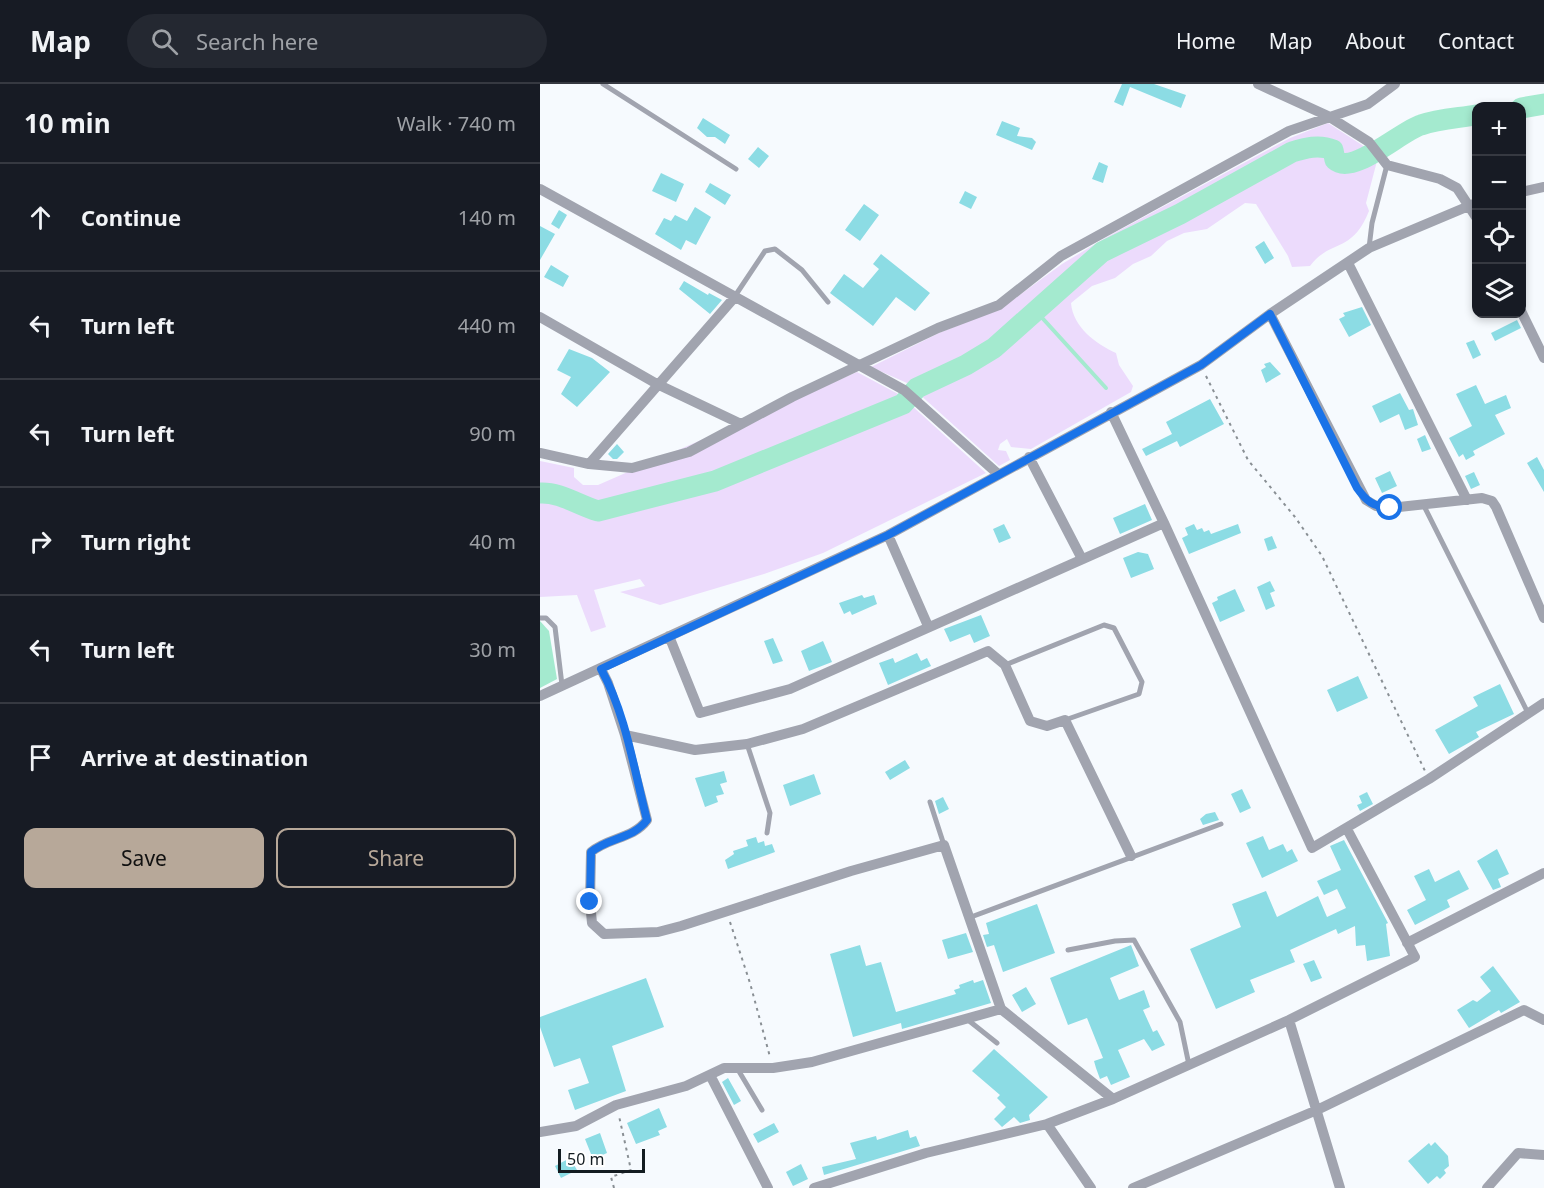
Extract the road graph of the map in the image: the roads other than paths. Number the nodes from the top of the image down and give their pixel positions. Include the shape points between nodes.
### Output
1 (603, 84) edge
2 (1258, 84) edge
3 (1395, 84) edge
4 (1328, 116) junction
5 (1385, 162) junction
6 (736, 169) dead end
7 (1544, 187) edge
8 (540, 189) edge
9 (1526, 191) edge
10 (1472, 202) edge
11 (1472, 205) edge
12 (1369, 248) junction
13 (1348, 263) junction
14 (734, 297) junction
15 (828, 302) dead end
16 (1270, 314) junction
17 (540, 317) edge
18 (1524, 318) edge
19 (1544, 358) edge
20 (858, 366) junction
21 (657, 384) junction
22 (1111, 412) junction
23 (741, 424) junction
24 (540, 453) edge
25 (1029, 457) junction
26 (589, 464) junction
27 (998, 474) junction
28 (1467, 500) junction
29 (1424, 506) junction
30 (1164, 523) junction
31 (888, 535) junction
32 (1082, 559) junction
33 (540, 618) edge
34 (1544, 618) edge
35 (928, 626) junction
36 (669, 636) junction
37 (1005, 665) junction
38 (601, 669) junction
39 (562, 685) junction
40 (540, 696) edge
41 (1544, 703) edge
42 (1528, 713) junction
43 (1065, 720) junction
44 (625, 735) junction
45 (747, 744) junction
46 (930, 802) dead end
47 (1221, 824) dead end
48 (1347, 829) junction
49 (766, 833) dead end
50 (944, 845) junction
51 (1131, 856) junction
52 (1544, 873) edge
53 (971, 917) junction
54 (1407, 943) junction
55 (1068, 950) dead end
56 (1001, 1010) junction
57 (968, 1020) junction
58 (1289, 1020) junction
59 (1544, 1020) edge
60 (997, 1043) dead end
61 (1189, 1065) junction
62 (736, 1068) junction
63 (710, 1075) junction
64 (1113, 1099) junction
65 (762, 1110) dead end
66 (1317, 1110) junction
67 (1047, 1124) junction
68 (540, 1132) edge
69 (1544, 1155) edge
70 (768, 1188) edge
71 (814, 1188) edge
72 (1091, 1188) edge
73 (1133, 1188) edge
74 (1340, 1188) edge
75 (1487, 1188) edge

1 - 6 lane
2 - 4 street
3 - 4 street via 1368,104
4 - 5 street via 1369,142
4 - 20 street via 1289,131 1061,256 999,305 938,328
5 - 10 street via 1458,188
5 - 12 lane
7 - 9 street
8 - 14 street
11 - 12 street
12 - 13 street
13 - 16 street
13 - 28 street
14 - 15 lane via 765,251 775,249 802,270
14 - 20 street
14 - 21 street
16 - 22 street via 1201,365
16 - 29 street via 1366,500 1390,508
17 - 21 street
18 - 19 street
20 - 23 street
20 - 27 street via 904,390
21 - 23 street
21 - 26 street
22 - 25 street
22 - 30 street
23 - 26 street via 689,452 632,468
24 - 26 street
25 - 27 street
25 - 32 street
27 - 31 street
28 - 29 street
28 - 34 street via 1482,498 1497,507
29 - 42 lane
30 - 32 street
30 - 48 street via 1312,848
31 - 35 street
31 - 36 street
32 - 35 street
33 - 39 lane via 546,618 555,627
35 - 36 street via 790,689 700,713
36 - 38 street
37 - 43 street via 1030,721 1047,726
37 - 43 lane via 1104,625 1114,628 1142,682 1139,694
37 - 45 street via 988,651 803,729
38 - 39 street
38 - 44 street
39 - 40 street
41 - 42 street
42 - 48 street
43 - 51 street
44 - 45 street via 695,750
44 - 50 street via 647,820 639,830 599,845 591,852 592,923 604,934 649,933 681,926
45 - 49 lane via 770,813
46 - 50 lane
47 - 51 lane
48 - 54 street
50 - 53 street
51 - 53 lane
52 - 54 street
53 - 56 street
54 - 58 street via 1415,957
55 - 61 lane via 1134,940 1180,1022
56 - 57 street
56 - 64 street
57 - 60 lane
57 - 62 street via 812,1062
58 - 61 street
58 - 66 street
59 - 66 street via 1524,1010
61 - 64 street
62 - 63 street via 724,1068
62 - 65 lane
63 - 68 street via 686,1086 615,1105 576,1126
63 - 70 street
64 - 67 street
66 - 73 street
66 - 74 street
67 - 71 street via 926,1153
67 - 72 street
69 - 75 street via 1518,1153

